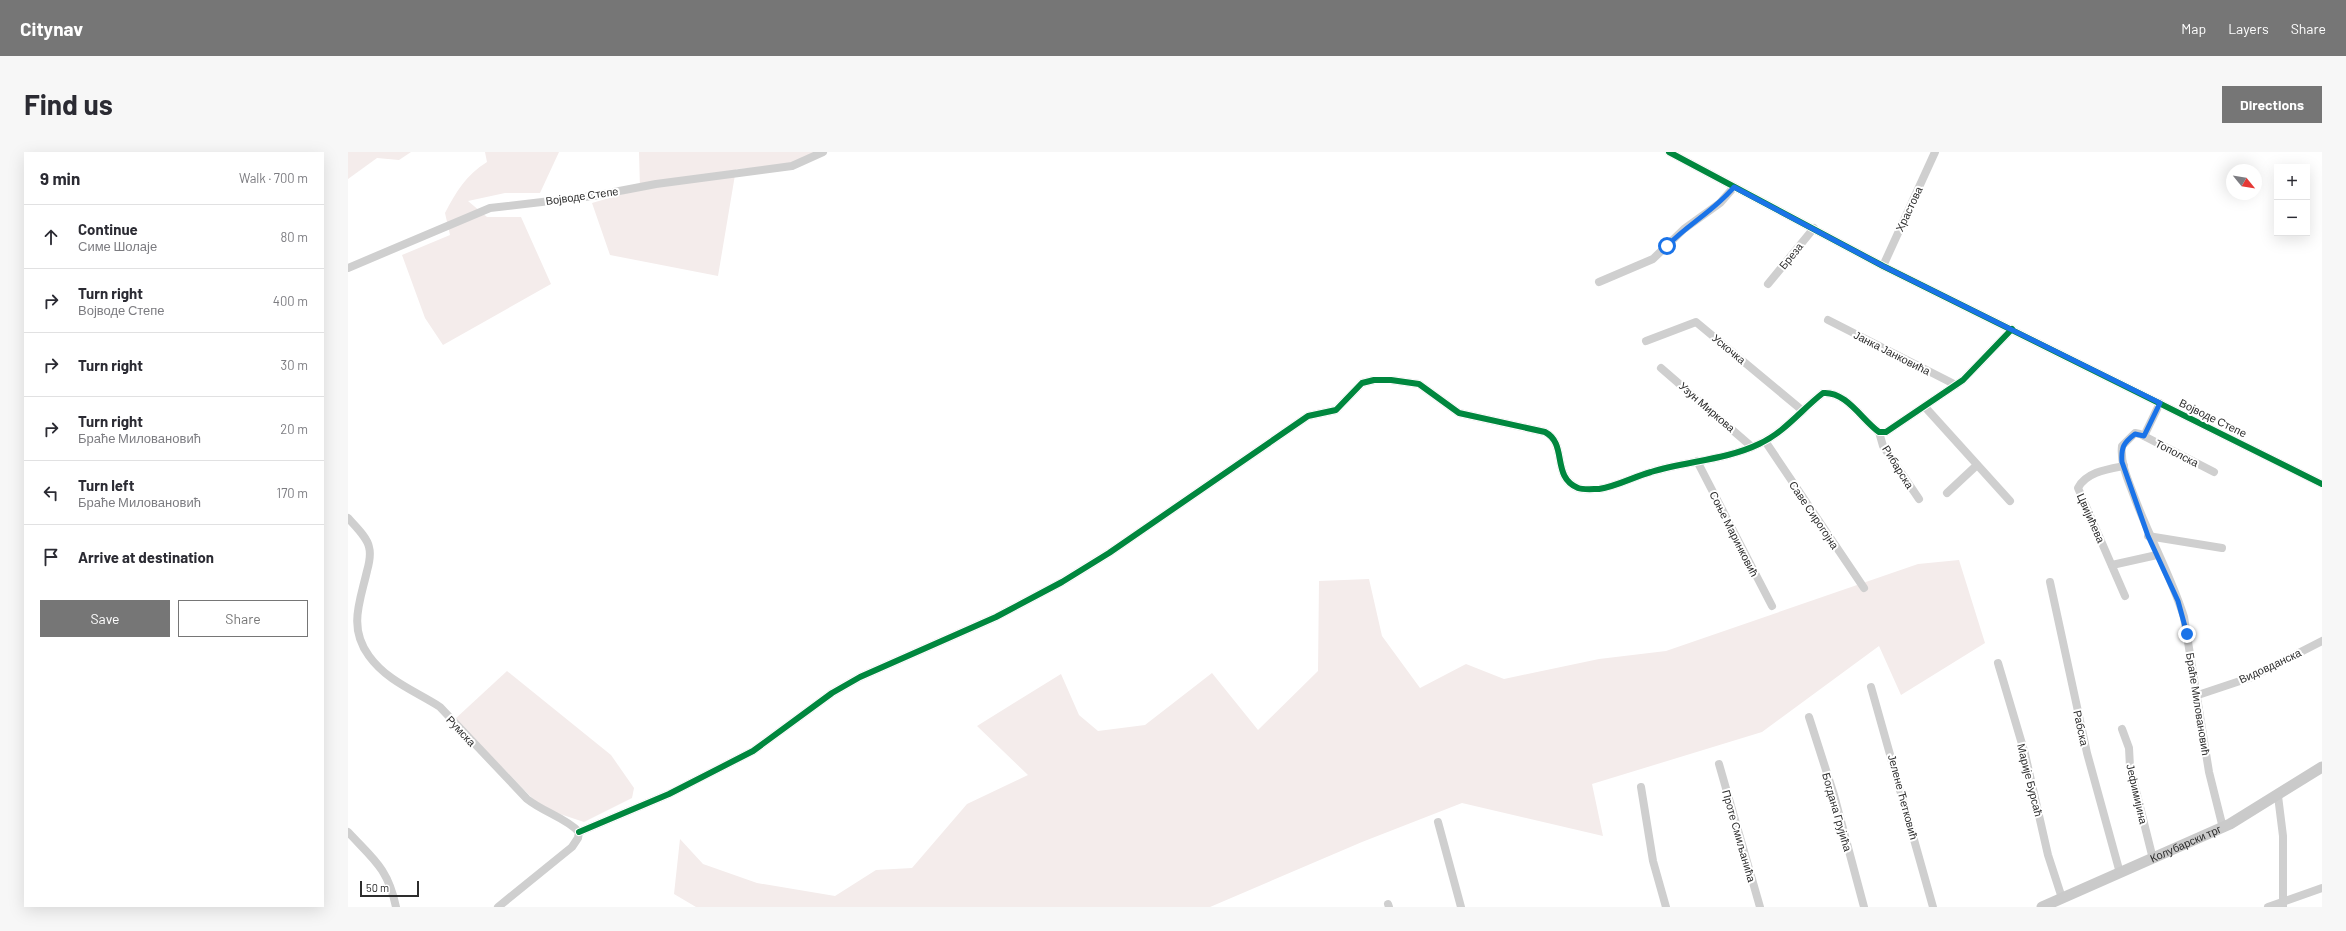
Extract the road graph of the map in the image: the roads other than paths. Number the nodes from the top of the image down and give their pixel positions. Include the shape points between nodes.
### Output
1 (823, 152) edge
2 (1669, 152) edge
3 (1935, 152) edge
4 (1734, 187) junction
5 (1814, 228) junction
6 (1883, 266) junction
7 (348, 268) edge
8 (1599, 282) dead end
9 (1768, 284) dead end
10 (1828, 320) dead end
11 (2012, 329) junction
12 (1646, 341) dead end
13 (1662, 368) dead end
14 (1956, 385) junction
15 (2160, 403) junction
16 (1925, 407) junction
17 (1803, 410) junction
18 (1879, 432) junction
19 (2142, 435) junction
20 (1765, 441) junction
21 (1752, 447) junction
22 (1697, 462) junction
23 (1977, 465) junction
24 (2124, 466) junction
25 (2214, 472) dead end
26 (2322, 484) edge
27 (1947, 493) dead end
28 (1918, 500) dead end
29 (2010, 501) dead end
30 (348, 518) edge
31 (2148, 536) junction
32 (2222, 548) dead end
33 (2158, 555) junction
34 (2112, 565) junction
35 (2050, 582) dead end
36 (1864, 588) dead end
37 (2125, 596) dead end
38 (1772, 606) dead end
39 (2322, 641) edge
40 (1998, 663) dead end
41 (1871, 687) dead end
42 (2195, 696) junction
43 (1809, 717) dead end
44 (2122, 729) dead end
45 (1719, 764) dead end
46 (2322, 767) edge
47 (1640, 787) dead end
48 (2278, 796) junction
49 (1438, 822) dead end
50 (2223, 828) junction
51 (348, 832) edge
52 (579, 832) junction
53 (2153, 859) junction
54 (2120, 873) junction
55 (2322, 888) edge
56 (2062, 898) junction
57 (2282, 905) edge
58 (396, 907) edge
59 (498, 907) edge
60 (1461, 907) edge
61 (1666, 907) edge
62 (1760, 907) edge
63 (1864, 907) edge
64 (1933, 907) edge
65 (2042, 907) edge
66 (2268, 907) edge

1 - 7 street, Војводе Степе via 792,166 593,196 490,208
2 - 4 street, Војводе Степе
3 - 6 street, Храстова
4 - 5 street, Војводе Степе
4 - 8 street via 1720,203 1684,229 1653,259
5 - 6 street, Војводе Степе
5 - 9 street, Бреза
6 - 11 street, Војводе Степе
10 - 14 street, Јанка Јанковића
11 - 14 street
11 - 15 street, Војводе Степе
12 - 17 street, Ускочка via 1696,322
13 - 21 street, Узун Миркова
14 - 16 street
15 - 19 street
15 - 26 street, Војводе Степе
16 - 18 street via 1889,430
16 - 23 street
17 - 18 street via 1823,393 1828,393 1844,400
17 - 20 street via 1781,431
18 - 28 street, Рибарска via 1883,446
19 - 24 street, Браће Миловановић via 2135,434 2122,446
19 - 25 street, Тополска
20 - 21 street
20 - 36 street, Саве Сирогојна
21 - 22 street
22 - 38 street, Соње Маринковић
22 - 52 street via 1650,472 1624,483 1598,489 1580,488 1566,480 1562,474 1556,441 1552,435 1459,413 1419,384 1391,380 1367,381 1336,410 1308,416 1109,553 1062,582 996,616 860,677 832,693 752,752 669,794
23 - 27 street
23 - 29 street
24 - 31 street, Браће Миловановић
24 - 34 street, Цвијићева via 2093,474 2078,488
30 - 52 street, Румска via 368,542 370,549 356,626 369,656 403,688 423,696 440,707 527,799 539,809 573,826
31 - 32 street
31 - 33 street, Браће Миловановић
33 - 34 street
33 - 42 street, Браће Миловановић via 2184,617
34 - 37 street, Цвијићева
35 - 54 street, Рабска via 2087,753
39 - 42 street, Видовданска via 2252,677
40 - 56 street, Марије Бурсаћ via 2025,754 2048,855
41 - 64 street, Јелене Ћетковић
42 - 50 street, Браће Миловановић via 2209,772
43 - 63 street, Богдана Грујића via 1834,795
44 - 53 street, Јефимијина via 2129,748 2130,767
45 - 62 street, Проте Смиљанића
46 - 48 street, Колубарски трг
47 - 61 street via 1653,860
48 - 50 street, Колубарски трг
48 - 57 street via 2283,836
49 - 60 street
50 - 53 street, Колубарски трг
51 - 58 street via 372,856 389,880
52 - 59 street via 572,846
53 - 54 street, Колубарски трг
54 - 56 street, Колубарски трг
55 - 57 street
56 - 65 street, Колубарски трг
57 - 66 street

